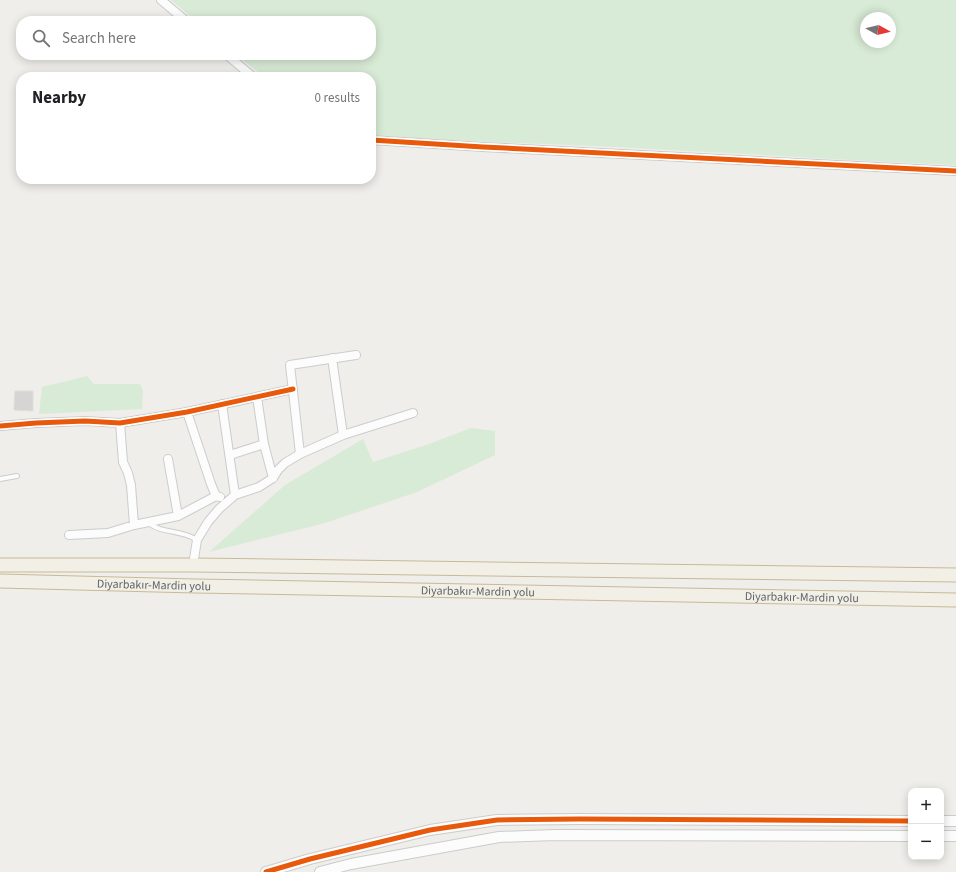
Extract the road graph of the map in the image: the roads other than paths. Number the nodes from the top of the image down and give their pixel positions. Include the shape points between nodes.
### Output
1 (161, 0) edge
2 (180, 16) edge
3 (233, 60) edge
4 (247, 72) edge
5 (376, 140) edge
6 (956, 171) edge
7 (356, 355) dead end
8 (332, 358) junction
9 (293, 389) junction
10 (257, 397) junction
11 (222, 404) junction
12 (187, 412) junction
13 (413, 412) dead end
14 (120, 422) junction
15 (0, 426) edge
16 (343, 435) junction
17 (264, 444) junction
18 (300, 454) junction
19 (230, 455) junction
20 (168, 459) dead end
21 (17, 476) dead end
22 (273, 478) junction
23 (0, 479) edge
24 (216, 496) junction
25 (232, 498) junction
26 (178, 516) junction
27 (148, 522) junction
28 (134, 525) junction
29 (68, 535) dead end
30 (197, 540) junction
31 (0, 561) edge
32 (0, 565) edge
33 (20, 565) junction
34 (193, 565) junction
35 (956, 575) edge
36 (0, 580) edge
37 (956, 600) edge
38 (908, 821) edge
39 (944, 821) edge
40 (956, 821) edge
41 (908, 836) edge
42 (944, 836) edge
43 (956, 836) edge
44 (266, 872) edge
45 (320, 872) edge

1 - 2 street
3 - 4 street
5 - 6 street
7 - 8 street
8 - 9 street via 290,365
8 - 16 street
9 - 10 street
9 - 18 street
10 - 11 street
10 - 17 street
11 - 12 street
11 - 19 street
12 - 14 street
12 - 24 street
13 - 16 street
14 - 15 street via 78,421
14 - 28 street via 123,462 131,485
16 - 18 street
17 - 19 street
17 - 22 street
18 - 22 street via 282,466
19 - 25 street
20 - 26 street
21 - 23 lane
22 - 25 street
24 - 25 street
24 - 26 street
25 - 30 street via 208,522
26 - 27 street
27 - 28 street
27 - 30 lane via 160,529 179,532
28 - 29 street via 108,534
30 - 34 street
31 - 33 highway
32 - 33 highway, Diyarbakır-Mardin yolu
33 - 34 highway, Diyarbakır-Mardin yolu
34 - 35 highway, Diyarbakır-Mardin yolu
36 - 37 highway, Diyarbakır-Mardin yolu
38 - 44 street via 496,820 430,830
39 - 40 street
41 - 45 street via 499,837
42 - 43 street

